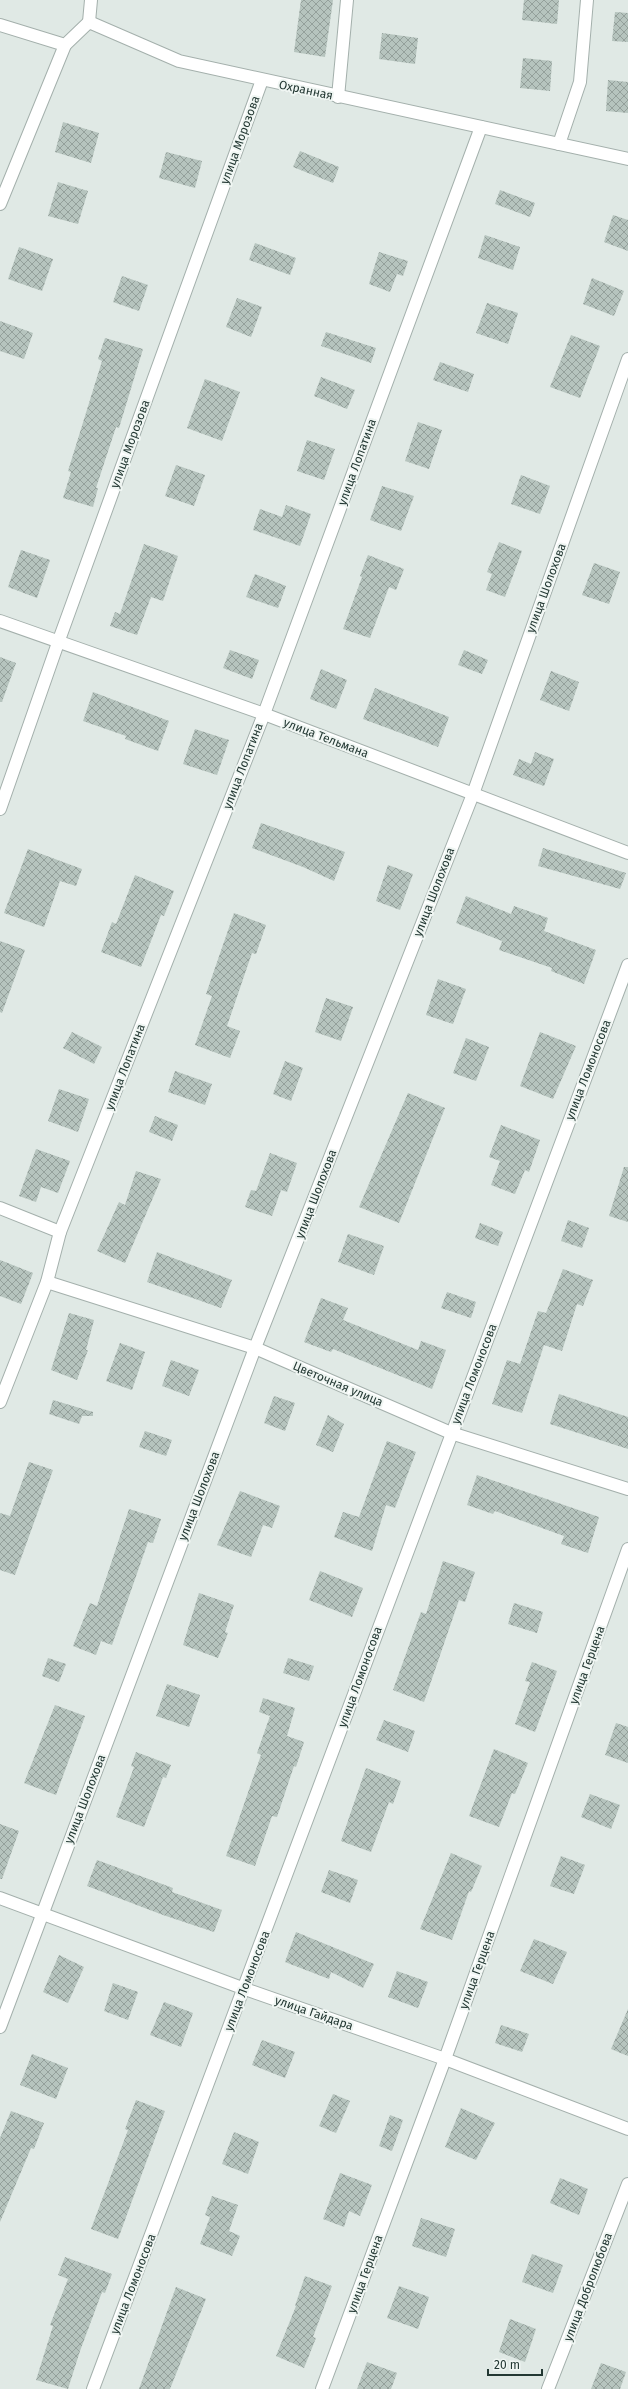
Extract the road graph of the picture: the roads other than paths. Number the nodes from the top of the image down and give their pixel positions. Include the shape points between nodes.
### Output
1 (91, 0) edge
2 (347, 0) edge
3 (587, 0) edge
4 (89, 22) junction
5 (0, 25) edge
6 (65, 45) junction
7 (262, 80) junction
8 (338, 97) junction
9 (481, 127) junction
10 (559, 144) junction
11 (628, 159) edge
12 (0, 204) edge
13 (628, 359) edge
14 (0, 620) edge
15 (59, 640) junction
16 (264, 714) junction
17 (473, 794) junction
18 (0, 809) edge
19 (628, 853) edge
20 (628, 965) edge
21 (0, 1208) edge
22 (60, 1232) junction
23 (47, 1282) junction
24 (255, 1348) junction
25 (0, 1402) edge
26 (451, 1433) junction
27 (628, 1489) edge
28 (628, 1549) edge
29 (0, 1898) edge
30 (42, 1914) junction
31 (245, 1989) junction
32 (0, 2027) edge
33 (445, 2059) junction
34 (628, 2129) edge
35 (628, 2184) edge
36 (93, 2389) edge
37 (322, 2389) edge
38 (548, 2389) edge

1 - 4 street
2 - 8 street
3 - 10 street via 580,82
4 - 6 street
4 - 7 street, Охранная via 179,61
5 - 6 street
6 - 12 street
7 - 8 street, Охранная
7 - 15 street, улица Морозова
8 - 9 street, Охранная
9 - 10 street, Охранная
9 - 16 street, улица Лопатина
10 - 11 street, Охранная
13 - 17 street, улица Шолохова
14 - 15 street, улица Тельмана
15 - 16 street, улица Тельмана
15 - 18 street, улица Морозова
16 - 17 street, улица Тельмана
16 - 22 street, улица Лопатина
17 - 19 street, улица Тельмана
17 - 24 street, улица Шолохова
20 - 26 street, улица Ломоносова
21 - 22 street
22 - 23 street, улица Лопатина
23 - 24 street, Цветочная улица
23 - 25 street, улица Лопатина
24 - 26 street, Цветочная улица
24 - 30 street, улица Шолохова
26 - 27 street, Цветочная улица
26 - 31 street, улица Ломоносова
28 - 33 street, улица Герцена
29 - 30 street, улица Гайдара
30 - 31 street, улица Гайдара
30 - 32 street, улица Шолохова
31 - 33 street, улица Гайдара
31 - 36 street, улица Ломоносова
33 - 34 street, улица Гайдара
33 - 37 street, улица Герцена
35 - 38 street, улица Добролюбова

